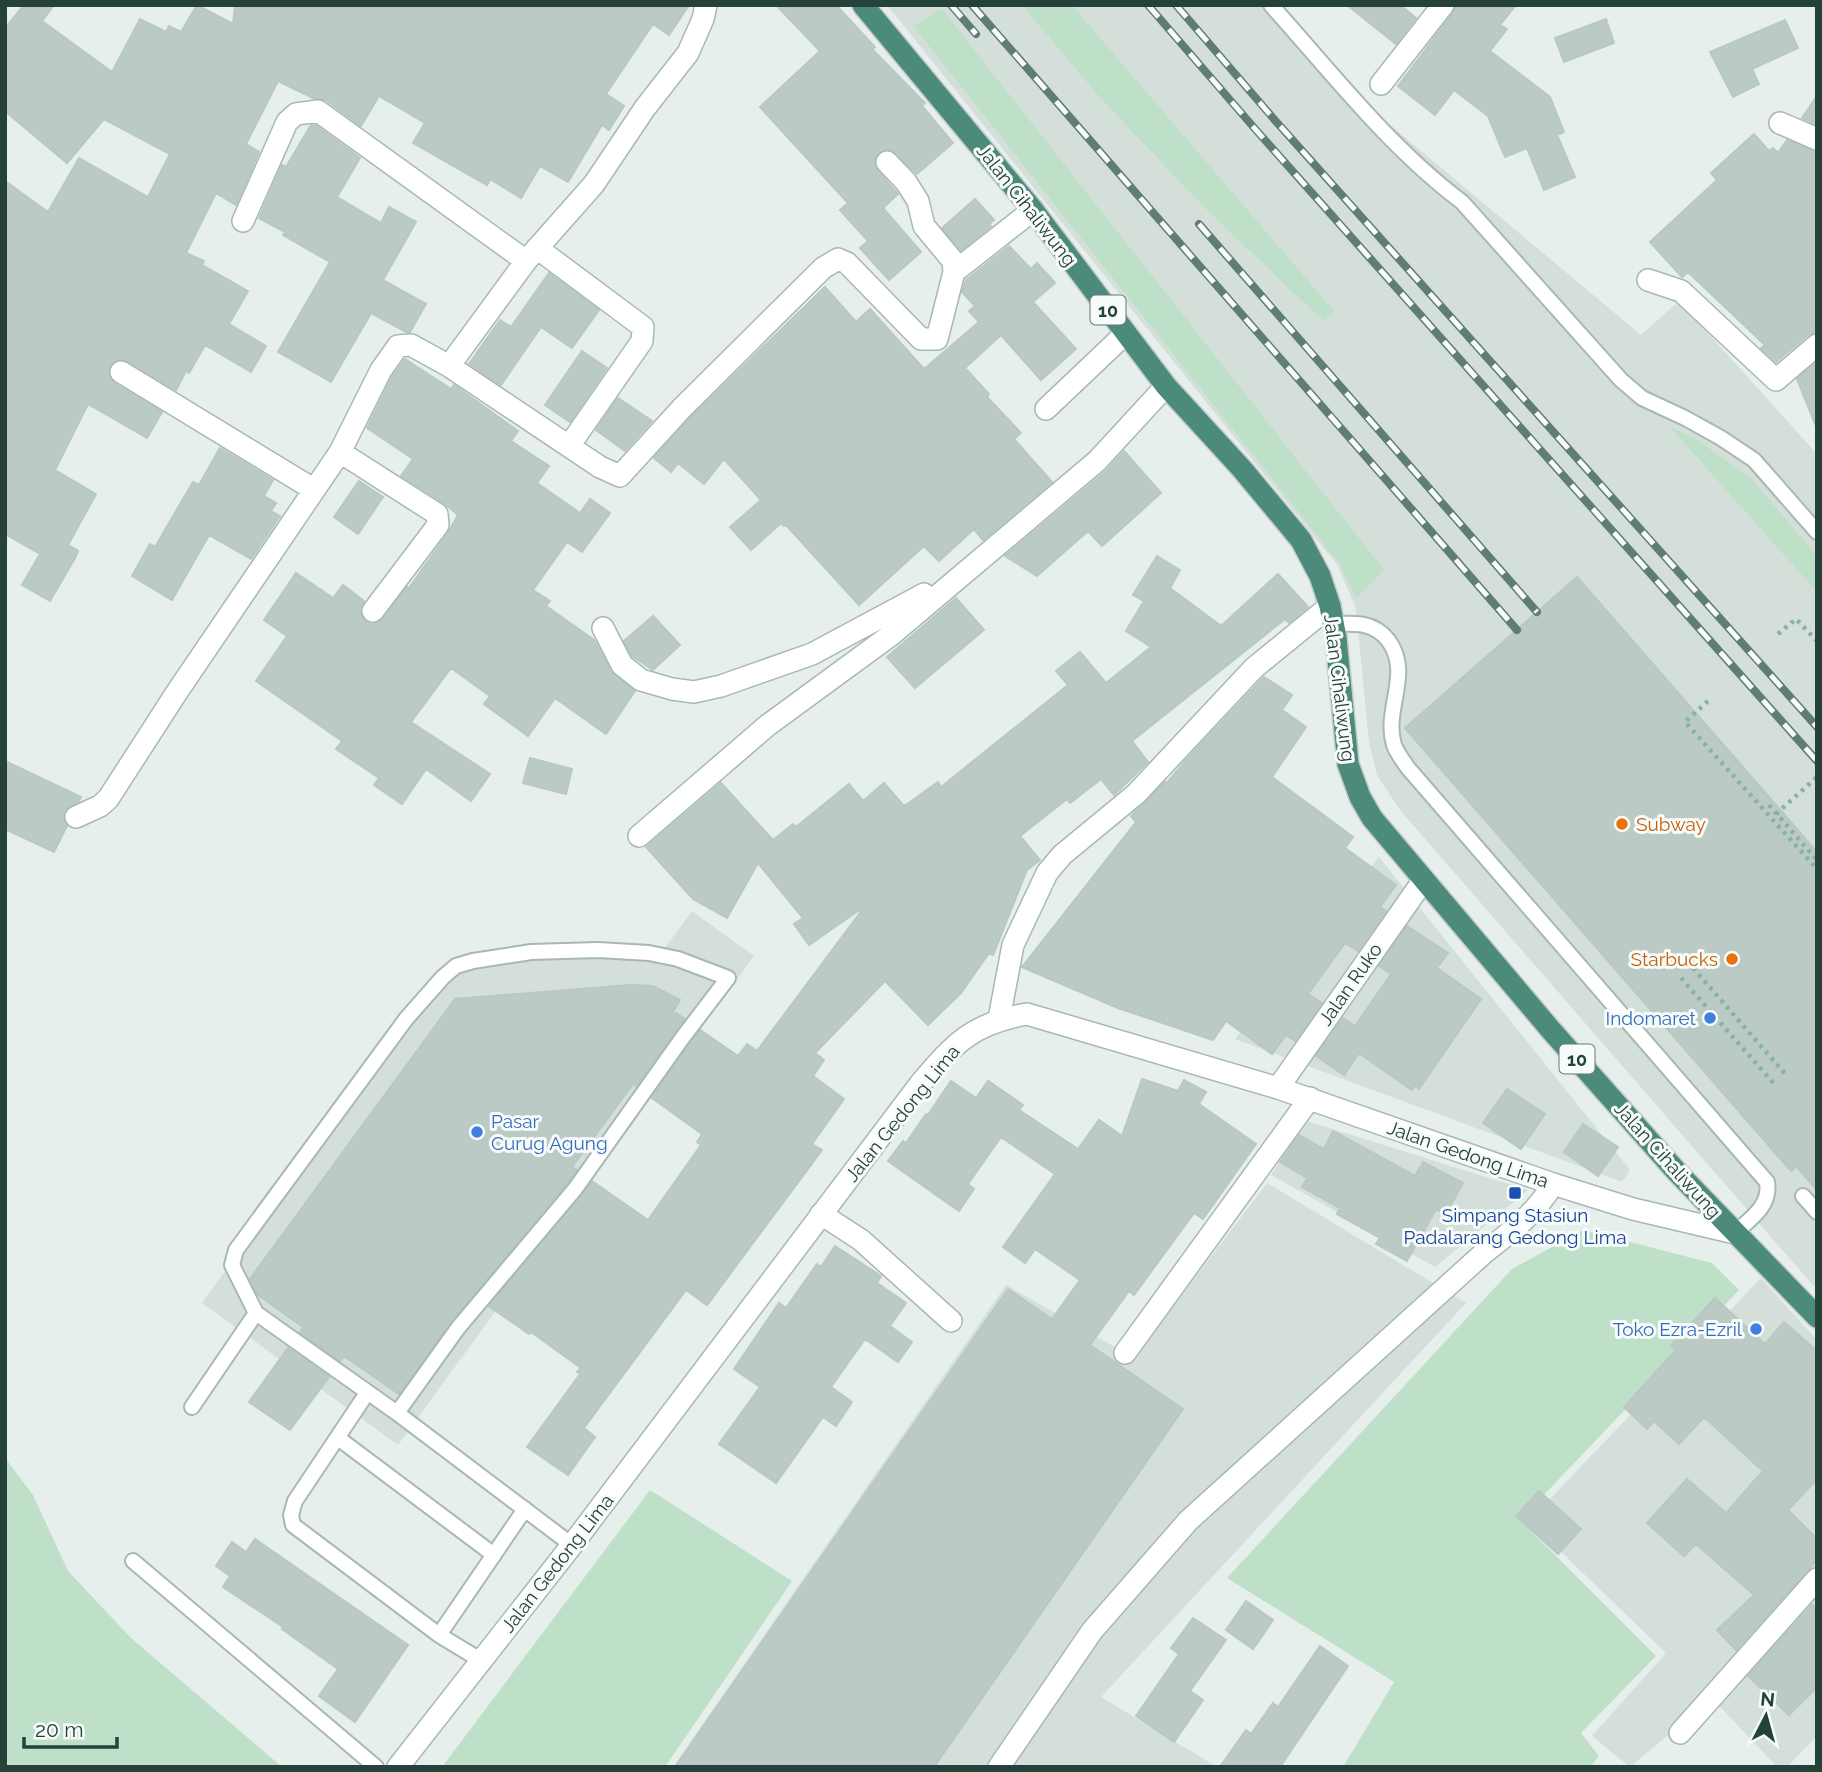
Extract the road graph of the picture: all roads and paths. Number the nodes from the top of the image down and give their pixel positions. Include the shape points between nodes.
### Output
1 (706, 5) edge
2 (863, 5) edge
3 (1271, 5) edge
4 (1443, 5) edge
5 (1381, 84) dead end
6 (1780, 123) dead end
7 (1817, 139) edge
8 (887, 162) dead end
9 (1033, 210) junction
10 (243, 221) dead end
11 (532, 255) junction
12 (954, 272) junction
13 (1648, 280) dead end
14 (1125, 334) junction
15 (1817, 345) edge
16 (449, 366) junction
17 (121, 372) dead end
18 (1166, 386) junction
19 (1046, 409) dead end
20 (569, 446) junction
21 (340, 452) junction
22 (313, 489) junction
23 (1817, 532) edge
24 (949, 586) junction
25 (373, 611) dead end
26 (1332, 615) junction
27 (603, 628) dead end
28 (1778, 634) dead end
29 (1817, 641) edge
30 (1708, 701) dead end
31 (1817, 777) edge
32 (1769, 805) dead end
33 (1774, 816) junction
34 (76, 817) dead end
35 (639, 836) dead end
36 (1817, 860) edge
37 (1817, 869) edge
38 (1423, 881) junction
39 (1693, 968) dead end
40 (1681, 978) dead end
41 (999, 1019) junction
42 (1787, 1076) dead end
43 (1776, 1086) dead end
44 (1278, 1088) junction
45 (1310, 1098) junction
46 (1553, 1184) junction
47 (1803, 1196) dead end
48 (1817, 1212) edge
49 (821, 1214) junction
50 (1735, 1233) junction
51 (256, 1313) junction
52 (1817, 1317) edge
53 (951, 1321) dead end
54 (1125, 1353) dead end
55 (367, 1393) junction
56 (192, 1407) dead end
57 (397, 1413) junction
58 (338, 1438) junction
59 (525, 1509) junction
60 (572, 1545) junction
61 (494, 1555) junction
62 (133, 1561) dead end
63 (1817, 1579) edge
64 (439, 1635) junction
65 (482, 1661) junction
66 (1680, 1733) dead end
67 (376, 1767) edge
68 (398, 1767) edge
69 (999, 1767) edge

1 - 11 street via 688,53 594,184
2 - 9 highway, Jalan Cihaliwung / 10
3 - 23 lane via 1403,153 1462,202 1621,380 1642,398 1698,424 1754,460
4 - 5 street
6 - 7 street
8 - 12 street via 918,201 924,226 953,261
9 - 12 street
9 - 14 highway, Jalan Cihaliwung / 10
10 - 11 street via 290,117 318,111
11 - 16 street
11 - 20 street via 643,327 642,341
12 - 20 street via 937,339 925,341 854,268 838,259 823,268 682,408 620,476
13 - 15 street via 1681,291 1776,380
14 - 18 highway, Jalan Cihaliwung / 10
14 - 19 street
16 - 20 street
16 - 21 street via 411,345 398,346
17 - 22 street
18 - 24 street via 1097,461
18 - 26 highway, Jalan Cihaliwung / 10 via 1301,540 1320,576
21 - 22 street
21 - 25 street via 439,519
22 - 34 street via 108,799
24 - 27 street via 925,593 812,654 694,692 642,680 622,664
24 - 35 street via 891,635 768,725
26 - 38 highway, Jalan Cihaliwung / 10 via 1348,764 1372,818
26 - 41 street via 1254,668 1136,794 1062,855 1047,873 1013,945
26 - 50 lane via 1374,627 1393,647 1399,664 1394,744 1408,768 1767,1182 1769,1192 1760,1209
28 - 29 path via 1796,619
30 - 33 path via 1685,722
31 - 33 path
32 - 33 path
33 - 36 path
33 - 37 path
38 - 44 street, Jalan Ruko
38 - 50 highway, Jalan Cihaliwung / 10
39 - 42 path
40 - 43 path
41 - 44 street, Jalan Gedong Lima via 1027,1014
41 - 49 street, Jalan Gedong Lima via 971,1031 946,1054
44 - 45 street, Jalan Gedong Lima
45 - 46 street, Jalan Gedong Lima
45 - 54 street
46 - 50 street, Jalan Gedong Lima
46 - 69 street via 1515,1229 1188,1521 1092,1631
47 - 48 lane
49 - 53 street via 861,1240
49 - 60 street, Jalan Gedong Lima
50 - 52 highway, Jalan Cihaliwung / 10
51 - 55 lane
51 - 56 lane
51 - 57 lane via 232,1265 236,1250 406,1019 448,971 465,963 531,952 598,950 678,959 728,978 575,1189 458,1328
55 - 57 lane
55 - 58 lane
57 - 59 lane
58 - 61 lane
58 - 64 lane via 295,1502 293,1525
59 - 60 lane
59 - 61 lane
60 - 65 street, Jalan Gedong Lima
61 - 64 lane
62 - 67 lane
63 - 66 street
64 - 65 lane
65 - 68 street, Jalan Gedong Lima

